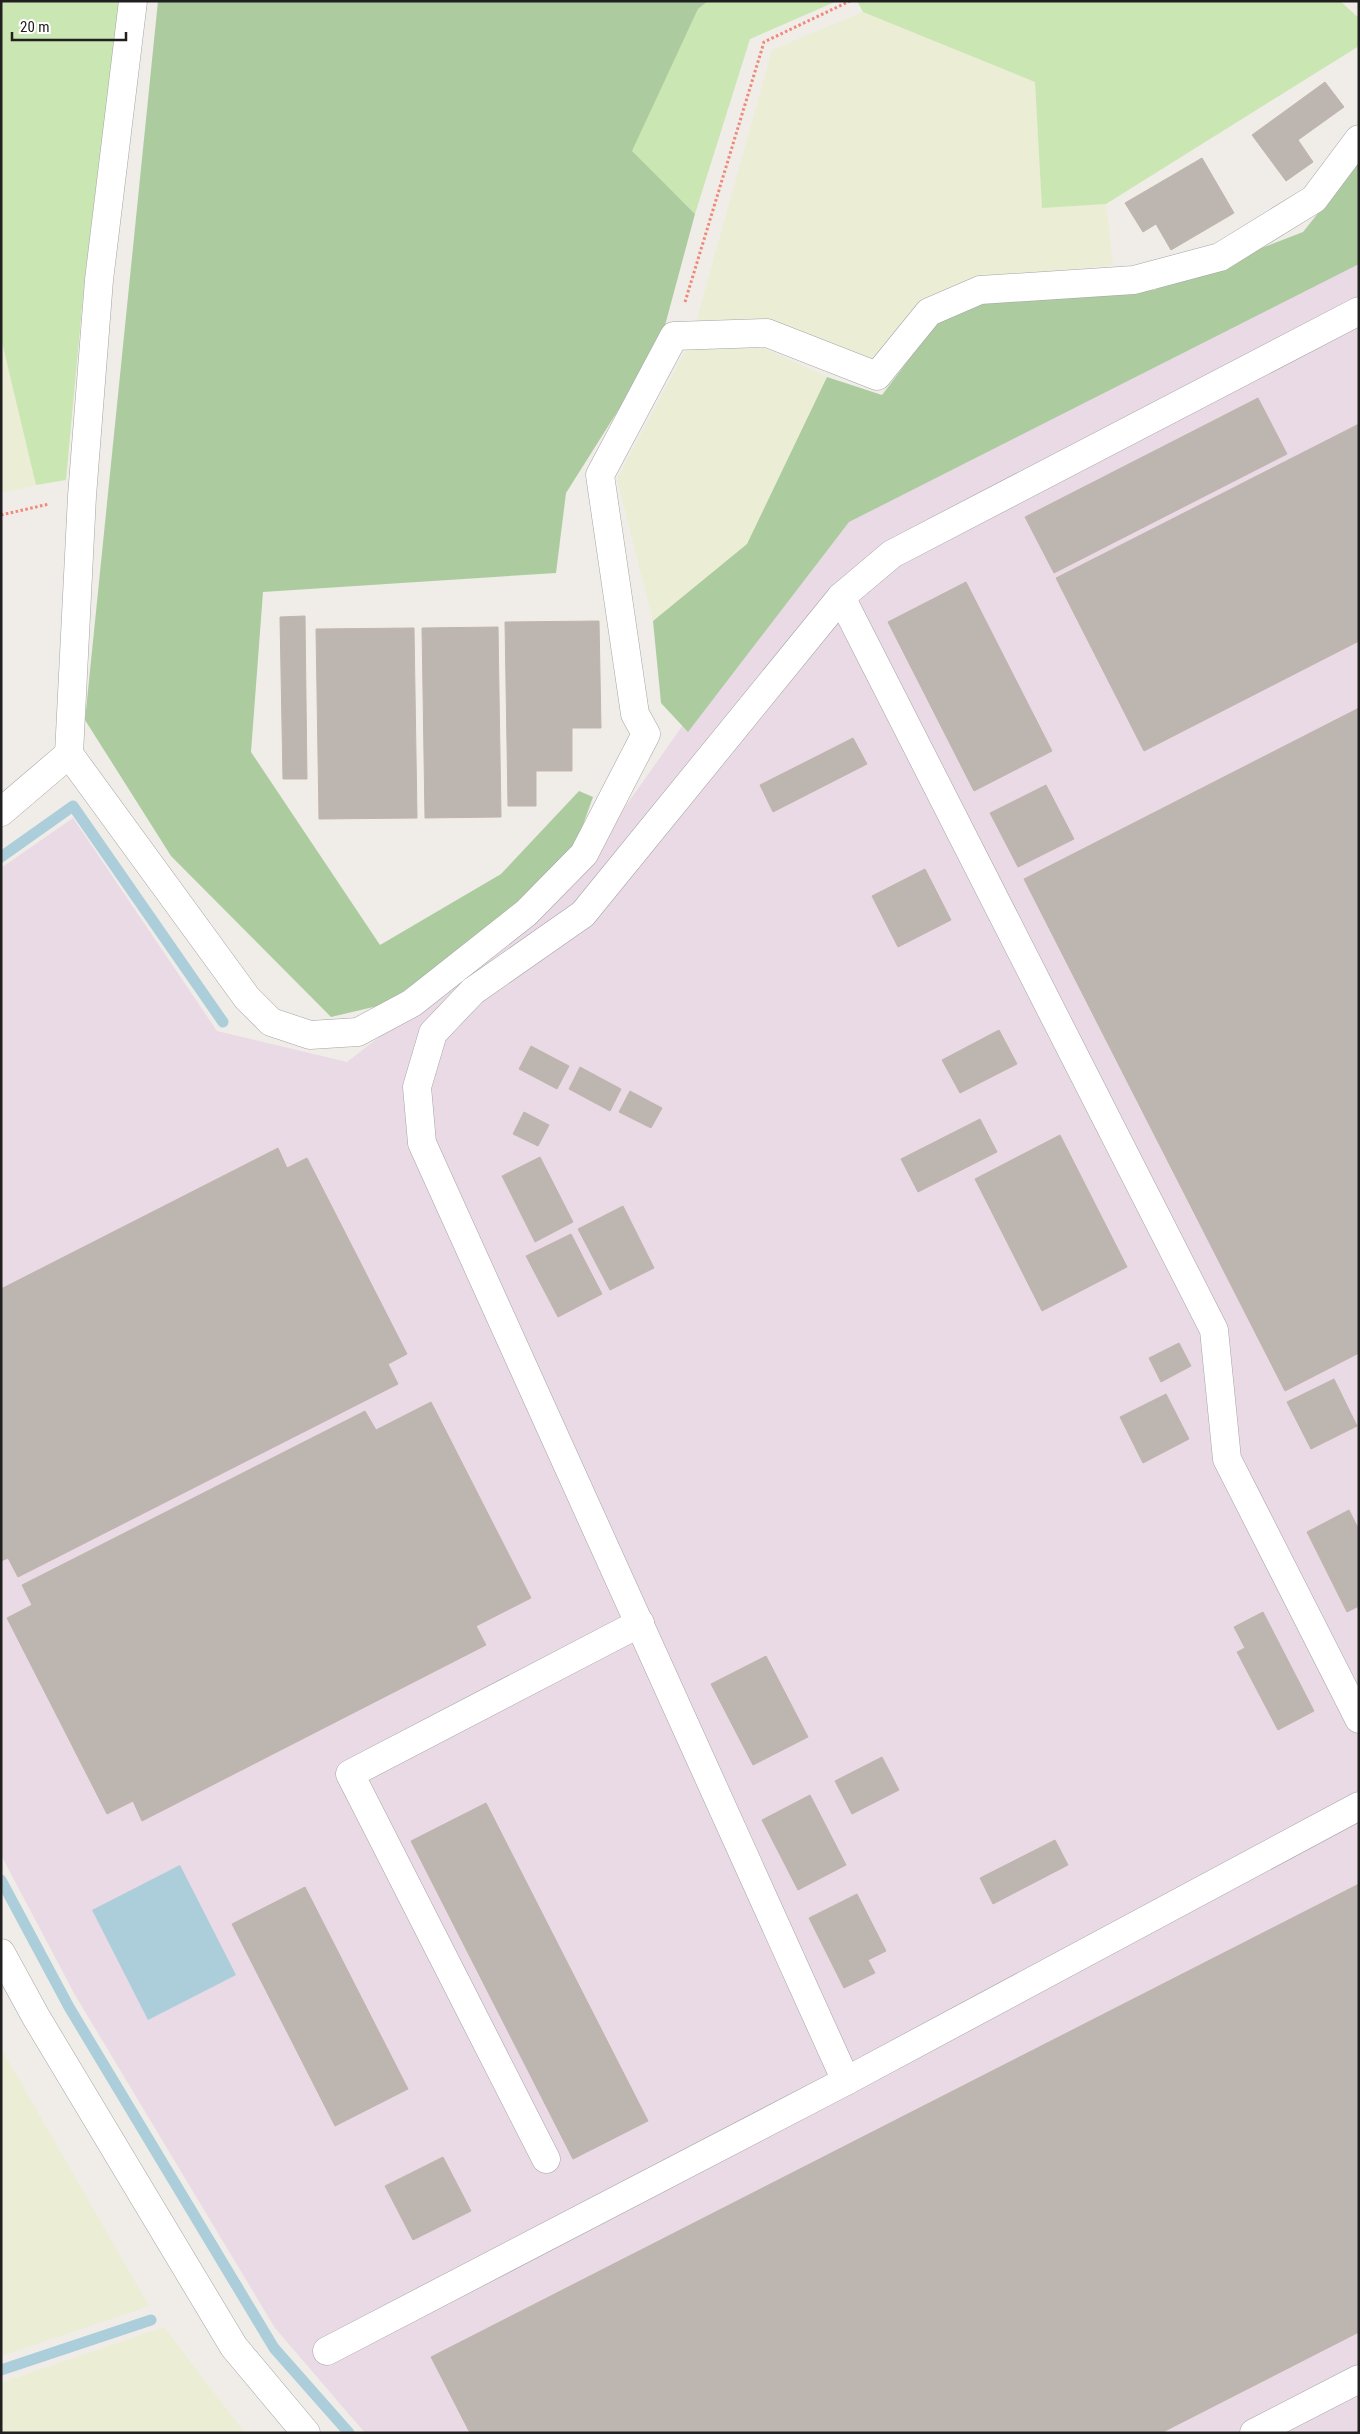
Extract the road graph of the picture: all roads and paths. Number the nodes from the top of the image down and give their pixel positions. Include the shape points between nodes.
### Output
1 (132, 1) edge
2 (850, 1) edge
3 (1359, 139) edge
4 (1359, 310) edge
5 (674, 336) junction
6 (82, 496) junction
7 (1, 515) edge
8 (841, 597) junction
9 (69, 754) junction
10 (1, 812) edge
11 (640, 1624) junction
12 (1359, 1719) edge
13 (1359, 1806) edge
14 (1, 1953) edge
15 (846, 2081) junction
16 (546, 2159) dead end
17 (327, 2350) dead end
18 (1359, 2379) edge
19 (306, 2433) edge
20 (1254, 2433) edge

1 - 6 street via 99,280
2 - 5 path via 764,42
3 - 5 street via 1314,199 1220,257 1134,280 980,290 929,312 877,376 767,333
4 - 8 street via 892,554
5 - 9 street via 600,475 635,714 646,734 584,854 526,913 412,1003 358,1032 310,1035 271,1022 247,998
6 - 7 path
6 - 9 street
8 - 11 street via 583,914 473,991 433,1033 417,1087 422,1143
8 - 12 street via 1214,1330 1227,1460
9 - 10 street
11 - 15 street
11 - 16 street via 350,1774
13 - 15 street
14 - 19 street via 234,2347
15 - 17 street
18 - 20 street

